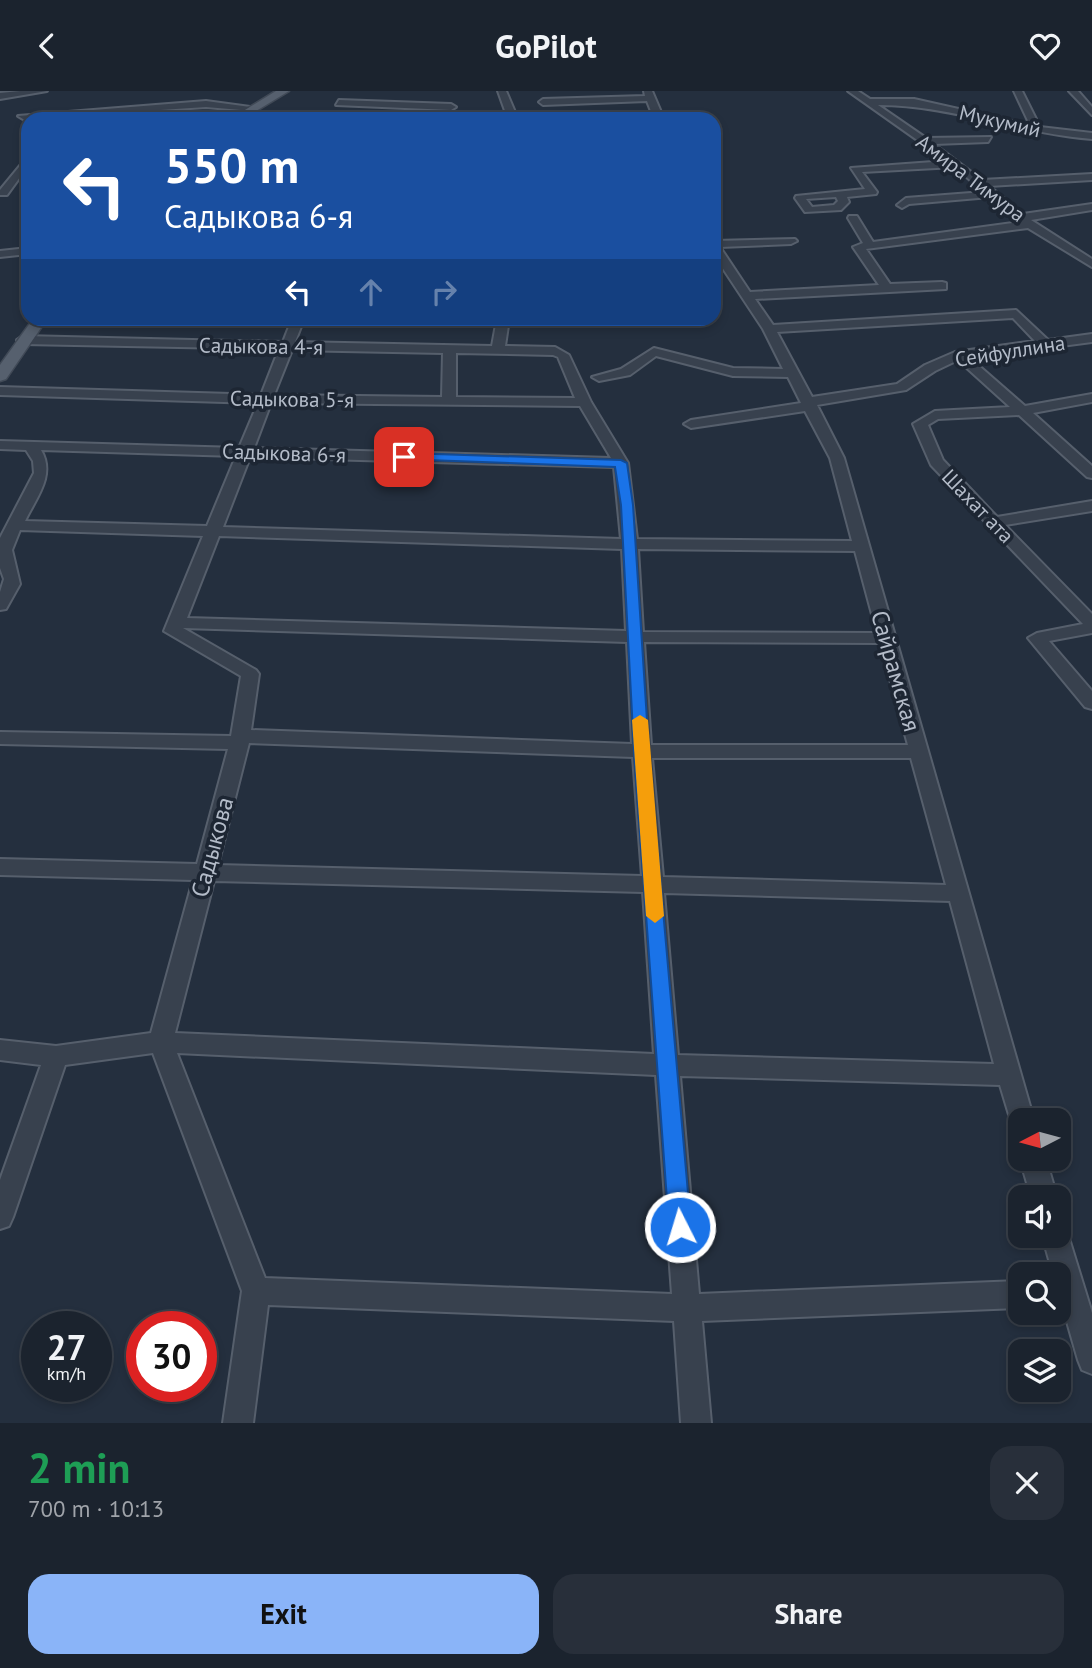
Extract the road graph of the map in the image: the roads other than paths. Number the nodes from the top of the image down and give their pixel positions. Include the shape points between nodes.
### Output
1 (43, 91) edge
2 (284, 91) edge
3 (337, 91) edge
4 (502, 91) edge
5 (852, 91) edge
6 (1018, 91) edge
7 (1073, 91) edge
8 (649, 95) edge
9 (0, 96) edge
10 (543, 102) dead end
11 (867, 102) junction
12 (127, 108) junction
13 (253, 109) junction
14 (94, 112) edge
15 (123, 112) edge
16 (248, 112) edge
17 (448, 112) edge
18 (510, 112) edge
19 (656, 112) edge
20 (1092, 112) edge
21 (1036, 128) junction
22 (1092, 136) edge
23 (988, 139) dead end
24 (923, 141) junction
25 (956, 164) junction
26 (1039, 165) dead end
27 (21, 166) edge
28 (1092, 177) edge
29 (1050, 179) junction
30 (980, 183) junction
31 (3, 193) dead end
32 (840, 194) dead end
33 (993, 194) junction
34 (902, 205) dead end
35 (1092, 207) edge
36 (853, 218) dead end
37 (1026, 221) junction
38 (791, 241) dead end
39 (869, 244) junction
40 (721, 246) edge
41 (1092, 249) edge
42 (1073, 251) junction
43 (21, 252) edge
44 (0, 254) edge
45 (721, 256) edge
46 (1092, 264) edge
47 (942, 285) dead end
48 (887, 288) junction
49 (748, 296) junction
50 (34, 326) edge
51 (295, 326) edge
52 (502, 326) edge
53 (769, 329) junction
54 (1092, 338) edge
55 (23, 340) junction
56 (1046, 345) junction
57 (286, 347) junction
58 (450, 349) junction
59 (498, 350) junction
60 (961, 355) junction
61 (793, 373) junction
62 (0, 376) edge
63 (599, 377) dead end
64 (0, 391) edge
65 (1092, 398) edge
66 (264, 399) junction
67 (449, 401) junction
68 (584, 402) junction
69 (810, 404) junction
70 (1021, 411) junction
71 (691, 424) dead end
72 (0, 445) edge
73 (31, 446) junction
74 (243, 452) junction
75 (621, 463) junction
76 (1092, 474) edge
77 (1092, 506) edge
78 (993, 522) junction
79 (15, 525) junction
80 (212, 530) junction
81 (629, 544) junction
82 (861, 546) junction
83 (0, 605) edge
84 (176, 623) junction
85 (1092, 626) edge
86 (635, 637) junction
87 (887, 638) junction
88 (1092, 703) edge
89 (0, 738) edge
90 (240, 740) junction
91 (642, 751) junction
92 (919, 752) junction
93 (0, 867) edge
94 (206, 871) junction
95 (653, 886) junction
96 (958, 893) junction
97 (161, 1042) junction
98 (0, 1050) edge
99 (56, 1056) junction
100 (667, 1065) junction
101 (1010, 1075) junction
102 (1019, 1108) edge
103 (0, 1217) edge
104 (1059, 1248) edge
105 (256, 1291) junction
106 (1074, 1293) edge
107 (1008, 1295) edge
108 (687, 1308) junction
109 (1092, 1360) edge
110 (238, 1423) edge
111 (696, 1423) edge

1 - 9 street
2 - 13 main road
3 - 17 street via 339,107 448,107
4 - 18 street
5 - 11 street, Амира Тимура
6 - 21 street
7 - 20 street
8 - 10 street
8 - 19 street
11 - 21 street, Мукумий via 914,101
11 - 24 street, Амира Тимура
12 - 13 street via 206,104
12 - 14 street
12 - 15 street
13 - 16 main road
21 - 22 street, Мукумий
23 - 24 street
24 - 25 street, Амира Тимура
25 - 30 street, Амира Тимура
25 - 32 street via 858,169 873,191
26 - 29 street
27 - 31 street
28 - 29 street
29 - 30 street
30 - 33 street, Амира Тимура
33 - 34 street
33 - 37 street, Амира Тимура
35 - 37 street
36 - 39 street
37 - 39 street
37 - 42 street, Амира Тимура
38 - 40 street
39 - 48 street via 858,249
41 - 42 street
42 - 46 street, Амира Тимура
43 - 44 street
45 - 49 street, Сайрамская
47 - 48 street
48 - 49 street
49 - 53 street, Сайрамская
50 - 55 main road
51 - 57 street
52 - 59 street
53 - 56 street via 1016,314
53 - 61 street, Сайрамская
54 - 56 street, Сейфуллина
55 - 57 street, Садыкова 4-я
55 - 62 main road
56 - 60 street, Сейфуллина
57 - 58 street, Садыкова 4-я
57 - 66 street
58 - 59 street, Садыкова 4-я
58 - 67 street
59 - 68 street, Садыкова 4-я via 563,355
60 - 69 street, Сейфуллина via 901,387
60 - 70 street
61 - 63 street via 733,372 661,352 648,354 625,372
61 - 69 street, Сайрамская
64 - 66 street, Садыкова 5-я
65 - 70 street
66 - 67 street, Садыкова 5-я
66 - 74 street
67 - 68 street, Садыкова 5-я
68 - 75 street
69 - 71 street, Сейфуллина
69 - 82 street, Сайрамская via 837,458
70 - 76 street
70 - 78 street, Шахат ата via 934,415 920,424 936,463
72 - 73 street
73 - 74 street, Садыкова 6-я
73 - 79 street via 41,473
74 - 75 street, Садыкова 6-я
74 - 80 street
75 - 81 street
77 - 78 street
78 - 85 street, Шахат ата
79 - 80 street
79 - 83 street via 4,550 5,564 15,581
80 - 81 street
80 - 84 street
81 - 82 street
81 - 86 street
82 - 87 street, Сайрамская
84 - 86 street
84 - 90 street, Садыкова via 173,631 250,674
85 - 88 street via 1037,638
86 - 87 street
86 - 91 street
87 - 92 street, Сайрамская
89 - 90 street
90 - 91 street
90 - 94 street, Садыкова
91 - 92 street
91 - 95 street
92 - 96 street, Сайрамская
93 - 94 street
94 - 95 street
94 - 97 street, Садыкова
95 - 96 street
95 - 100 street
96 - 101 street, Сайрамская
97 - 99 street
97 - 100 street
97 - 105 street
98 - 99 street
99 - 103 street
100 - 101 street
100 - 108 street
101 - 102 street, Сайрамская
104 - 106 street
105 - 108 street
105 - 110 street
106 - 109 street
107 - 108 street
108 - 111 street

